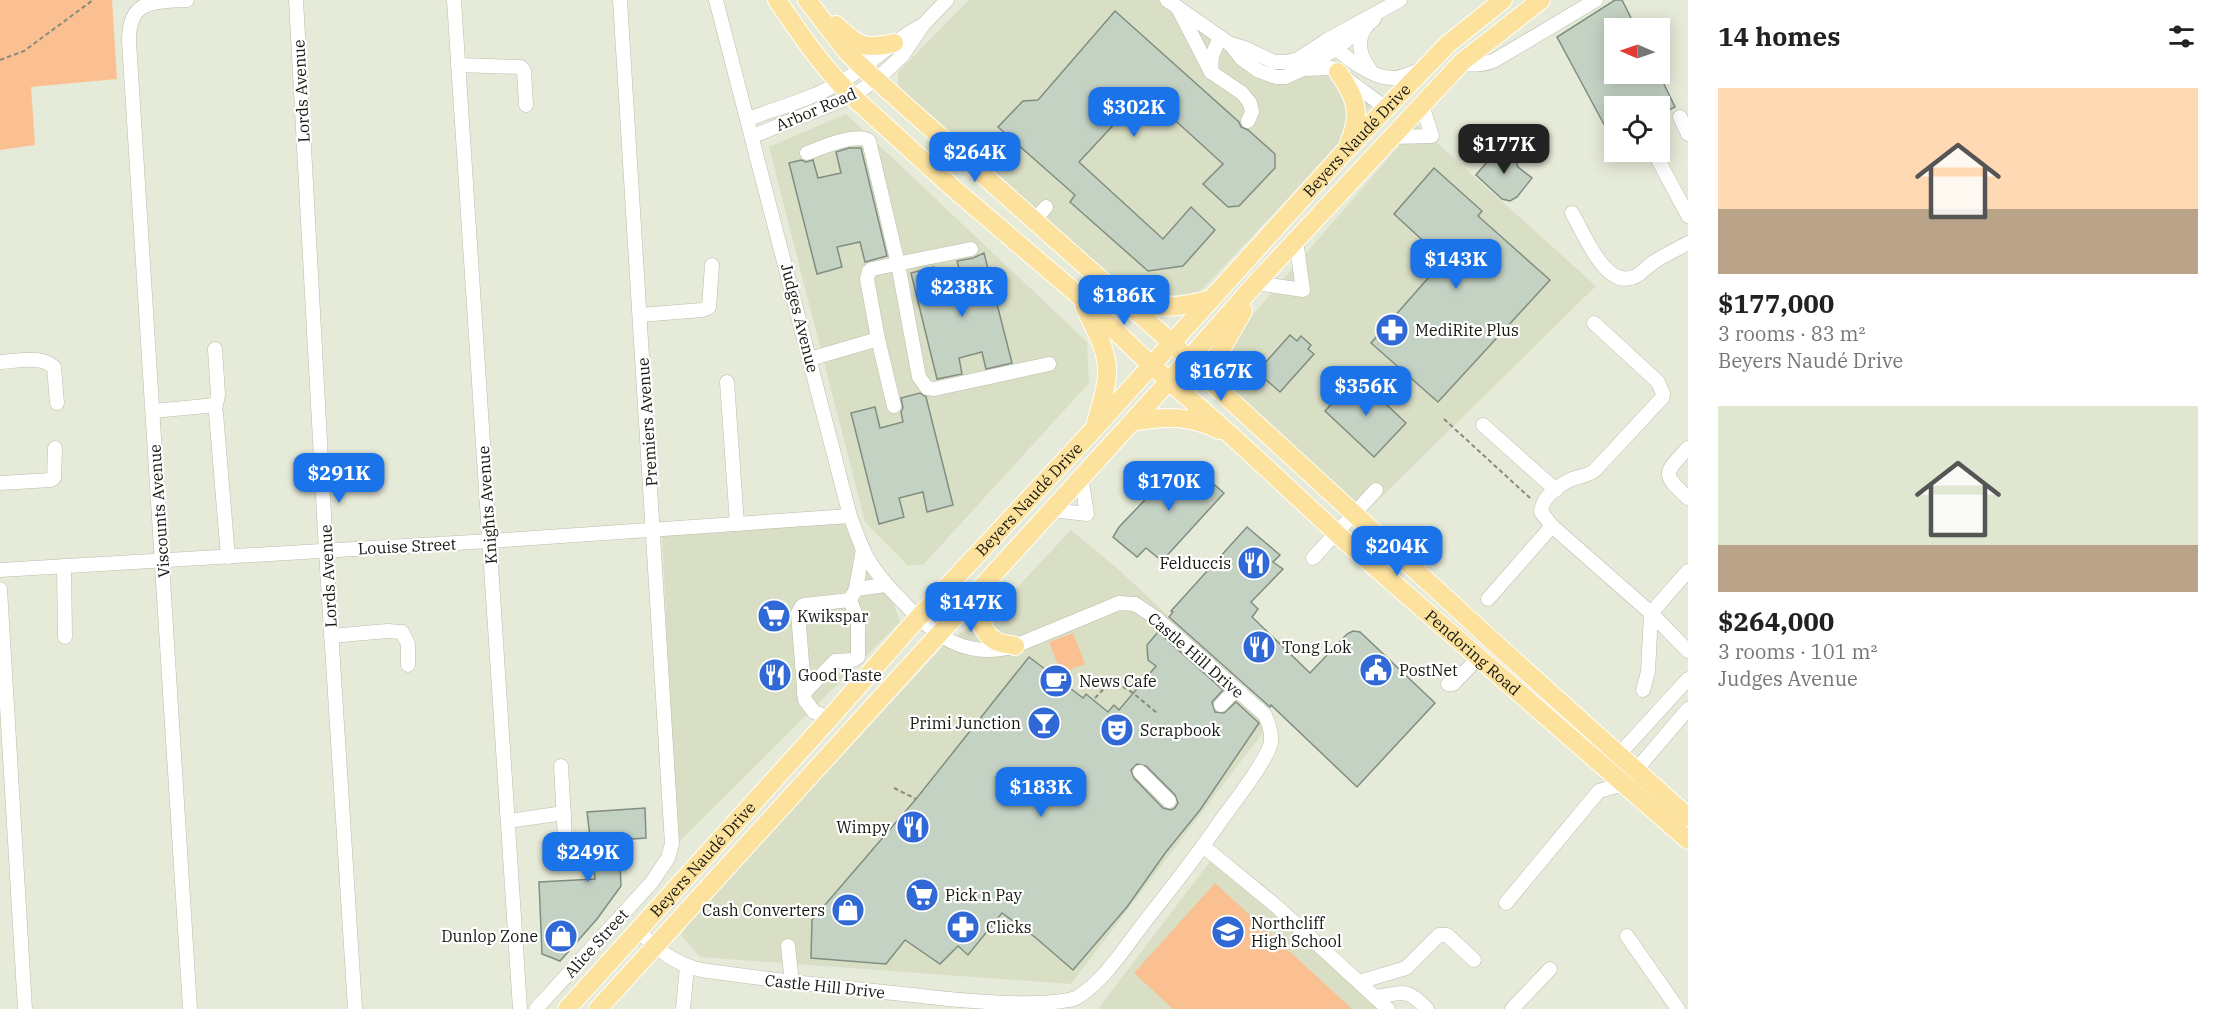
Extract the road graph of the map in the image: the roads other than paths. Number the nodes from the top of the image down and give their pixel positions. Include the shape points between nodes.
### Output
1 (187, 0) edge
2 (296, 0) edge
3 (454, 0) edge
4 (620, 0) edge
5 (716, 0) edge
6 (777, 0) edge
7 (807, 0) edge
8 (947, 0) edge
9 (1400, 0) edge
10 (1503, 0) edge
11 (1541, 0) edge
12 (1596, 0) edge
13 (1172, 4) edge
14 (1385, 10) junction
15 (923, 25) junction
16 (1363, 27) junction
17 (1225, 41) junction
18 (894, 42) junction
19 (1331, 44) junction
20 (1462, 62) junction
21 (459, 65) junction
22 (1302, 69) junction
23 (1424, 69) junction
24 (1211, 72) junction
25 (1338, 72) junction
26 (869, 74) junction
27 (1376, 76) junction
28 (845, 90) junction
29 (526, 105) dead end
30 (1422, 105) junction
31 (1386, 108) junction
32 (1680, 117) dead end
33 (748, 119) junction
34 (1248, 121) dead end
35 (1688, 134) edge
36 (753, 136) junction
37 (1393, 137) junction
38 (1345, 151) junction
39 (807, 153) dead end
40 (1659, 162) edge
41 (1046, 207) dead end
42 (1572, 213) dead end
43 (1688, 216) edge
44 (1034, 221) junction
45 (1296, 240) junction
46 (1688, 243) edge
47 (971, 249) dead end
48 (898, 264) junction
49 (712, 265) dead end
50 (1253, 286) junction
51 (1077, 294) junction
52 (1117, 296) junction
53 (1211, 299) junction
54 (640, 315) junction
55 (1594, 323) dead end
56 (878, 339) junction
57 (1172, 343) junction
58 (214, 349) dead end
59 (810, 359) junction
60 (1189, 359) junction
61 (0, 362) edge
62 (1049, 364) dead end
63 (1151, 365) junction
64 (1169, 380) junction
65 (727, 382) dead end
66 (1227, 397) junction
67 (57, 403) dead end
68 (894, 406) dead end
69 (153, 411) junction
70 (216, 413) dead end
71 (1132, 422) junction
72 (1483, 425) dead end
73 (1094, 429) junction
74 (1234, 438) junction
75 (55, 448) dead end
76 (1688, 448) edge
77 (1080, 477) junction
78 (0, 483) edge
79 (1376, 490) dead end
80 (1556, 490) junction
81 (1688, 498) edge
82 (1052, 510) junction
83 (1354, 514) junction
84 (850, 516) junction
85 (737, 524) junction
86 (1552, 526) junction
87 (653, 529) junction
88 (1336, 532) junction
89 (489, 541) junction
90 (863, 549) junction
91 (326, 551) junction
92 (228, 557) junction
93 (1313, 558) dead end
94 (163, 561) junction
95 (64, 566) junction
96 (0, 570) edge
97 (1688, 572) edge
98 (988, 579) junction
99 (886, 585) junction
100 (0, 589) edge
101 (853, 595) junction
102 (1488, 599) dead end
103 (1651, 613) junction
104 (918, 618) junction
105 (937, 635) junction
106 (332, 636) junction
107 (65, 638) dead end
108 (1015, 646) junction
109 (1688, 651) edge
110 (1479, 657) junction
111 (408, 665) dead end
112 (1688, 679) edge
113 (1448, 684) dead end
114 (1236, 689) junction
115 (1643, 690) dead end
116 (804, 693) junction
117 (1221, 705) dead end
118 (1688, 709) edge
119 (830, 718) junction
120 (1619, 754) junction
121 (561, 766) dead end
122 (1607, 768) junction
123 (1636, 770) junction
124 (1140, 772) dead end
125 (1624, 784) junction
126 (1169, 801) dead end
127 (564, 813) junction
128 (1688, 817) edge
129 (508, 821) junction
130 (1688, 840) edge
131 (672, 844) joint
132 (1203, 846) junction
133 (566, 857) dead end
134 (1506, 903) dead end
135 (638, 930) junction
136 (1627, 936) dead end
137 (788, 946) dead end
138 (654, 947) junction
139 (1474, 960) dead end
140 (687, 966) junction
141 (1550, 969) dead end
142 (1359, 982) junction
143 (792, 983) junction
144 (1375, 997) junction
145 (948, 1004) edge
146 (25, 1009) edge
147 (190, 1009) edge
148 (355, 1009) edge
149 (520, 1009) edge
150 (536, 1009) edge
151 (567, 1009) edge
152 (598, 1009) edge
153 (683, 1009) edge
154 (1388, 1009) edge
155 (1427, 1009) edge
156 (1512, 1009) edge
157 (1678, 1009) edge

1 - 69 street, Viscounts Avenue via 142,6 132,13 129,25
2 - 91 street, Lords Avenue
3 - 21 street, Knights Avenue
4 - 54 street, Premiers Avenue
5 - 33 street, Judges Avenue
6 - 28 main road
7 - 18 main road via 862,46
7 - 26 main road
8 - 15 street, Arbor Road
9 - 14 street
10 - 23 main road, Beyers Naudé Drive via 1467,27
11 - 20 main road, Beyers Naudé Drive
12 - 20 street via 1495,60 1483,65
13 - 17 street
13 - 24 street
14 - 16 street
14 - 19 street
15 - 18 street, Arbor Road
15 - 26 street, Arbor Road via 902,56
16 - 19 street
16 - 27 street via 1363,60
17 - 19 street via 1280,63
17 - 22 street via 1241,58 1267,75 1285,77
17 - 24 street via 1213,51
18 - 26 street, Arbor Road
19 - 22 street
19 - 27 street
20 - 30 main road, Beyers Naudé Drive
20 - 31 main road via 1442,67 1402,107
21 - 29 street via 521,68
21 - 89 street, Knights Avenue
22 - 25 street via 1325,67
23 - 27 street via 1395,78
23 - 31 main road, Beyers Naudé Drive
24 - 34 street via 1248,99 1252,112
25 - 31 street
25 - 38 main road via 1351,91 1356,108 1354,131
26 - 28 street, Arbor Road
26 - 44 main road
28 - 33 street, Arbor Road
28 - 36 street, Arbor Road
28 - 51 main road
30 - 37 main road, Beyers Naudé Drive
30 - 37 street via 1432,136
31 - 38 main road, Beyers Naudé Drive
32 - 35 street
33 - 36 street, Judges Avenue
36 - 59 street, Judges Avenue
37 - 45 main road, Beyers Naudé Drive
38 - 53 main road, Beyers Naudé Drive
39 - 48 street via 854,138 869,141
40 - 43 street
41 - 44 street
42 - 46 street via 1599,260 1613,276 1620,278 1634,277
44 - 52 main road
45 - 50 main road, Beyers Naudé Drive
45 - 50 street via 1303,290
47 - 48 street
48 - 56 street via 869,271 867,279
48 - 62 street via 919,377 927,388
49 - 54 street via 709,307
50 - 60 main road, Beyers Naudé Drive
50 - 66 main road via 1241,316 1215,360 1214,371
51 - 63 main road
51 - 73 main road via 1108,363 1107,385
52 - 53 main road via 1161,308
52 - 57 main road
53 - 57 main road, Beyers Naudé Drive
54 - 87 street, Premiers Avenue
55 - 80 street via 1658,382 1663,394 1595,470
56 - 59 street
56 - 68 street
57 - 60 main road, Pendoring Road
57 - 63 main road, Beyers Naudé Drive
58 - 69 street via 216,405
59 - 84 street, Judges Avenue
60 - 64 main road, Beyers Naudé Drive
60 - 66 main road, Pendoring Road
61 - 67 street via 49,363 54,367
63 - 64 main road, Pendoring Road
63 - 73 main road, Beyers Naudé Drive
64 - 71 main road, Beyers Naudé Drive
64 - 74 main road, Pendoring Road
65 - 85 street
66 - 83 main road, Pendoring Road
69 - 94 street, Viscounts Avenue
70 - 92 street
71 - 74 main road via 1172,416 1209,425
71 - 77 main road, Beyers Naudé Drive
72 - 80 street
73 - 104 main road, Beyers Naudé Drive
74 - 88 main road, Pendoring Road
75 - 78 street via 51,480
76 - 81 street via 1670,468 1668,477
77 - 82 main road, Beyers Naudé Drive
77 - 82 street via 1087,514
79 - 83 street
80 - 86 street via 1541,508
82 - 98 main road, Beyers Naudé Drive
83 - 88 street
83 - 120 main road, Pendoring Road
84 - 85 street, Louise Street
84 - 90 street, Judges Avenue
85 - 87 street, Louise Street
86 - 102 street
86 - 103 street
87 - 89 street, Louise Street
87 - 131 street, Premiers Avenue
88 - 93 street
88 - 110 main road, Pendoring Road
89 - 91 street, Louise Street
89 - 129 street, Knights Avenue
90 - 99 street, Judges Avenue
90 - 101 street
91 - 92 street, Louise Street
91 - 106 street, Lords Avenue
92 - 94 street, Louise Street
94 - 95 street, Louise Street
94 - 147 street, Viscounts Avenue
95 - 96 street, Louise Street
95 - 107 street
97 - 103 street
98 - 105 main road, Beyers Naudé Drive
98 - 108 main road via 981,599 984,630 996,641
99 - 101 street
99 - 104 street, Judges Avenue
100 - 146 street
101 - 116 street via 858,654 853,660 835,661
101 - 116 street via 804,605 799,610
103 - 109 street
103 - 115 street via 1648,672
104 - 105 street, Castle Hill Drive
104 - 119 main road, Beyers Naudé Drive
105 - 108 street, Castle Hill Drive via 984,651
105 - 138 main road, Beyers Naudé Drive
106 - 111 street via 402,632 408,644
106 - 148 street, Lords Avenue
108 - 114 street, Castle Hill Drive via 1119,603 1131,603 1156,618
110 - 113 street via 1454,684
110 - 122 main road, Pendoring Road
112 - 120 street
114 - 117 street
114 - 132 street, Castle Hill Drive via 1265,715 1270,746
116 - 119 street via 811,710
118 - 123 street
119 - 135 main road, Beyers Naudé Drive
120 - 122 street
120 - 123 main road, Pendoring Road
121 - 127 street
122 - 125 main road, Pendoring Road
123 - 125 street
123 - 128 main road, Pendoring Road
124 - 126 street
125 - 130 main road, Pendoring Road
125 - 134 street via 1599,791
127 - 129 street
127 - 133 street
129 - 149 street, Knights Avenue
131 - 150 street, Alice Street via 652,882
132 - 142 street
132 - 145 street, Castle Hill Drive via 1120,954 1078,996 1046,1006
135 - 138 street, Castle Hill Drive
135 - 151 main road, Beyers Naudé Drive
136 - 157 street
137 - 143 street
138 - 140 street, Castle Hill Drive
138 - 152 main road, Beyers Naudé Drive
139 - 142 street via 1443,934 1406,968
140 - 143 street, Castle Hill Drive
140 - 153 street
141 - 156 street
142 - 144 street
143 - 145 street, Castle Hill Drive
144 - 154 street
144 - 155 street via 1411,993

